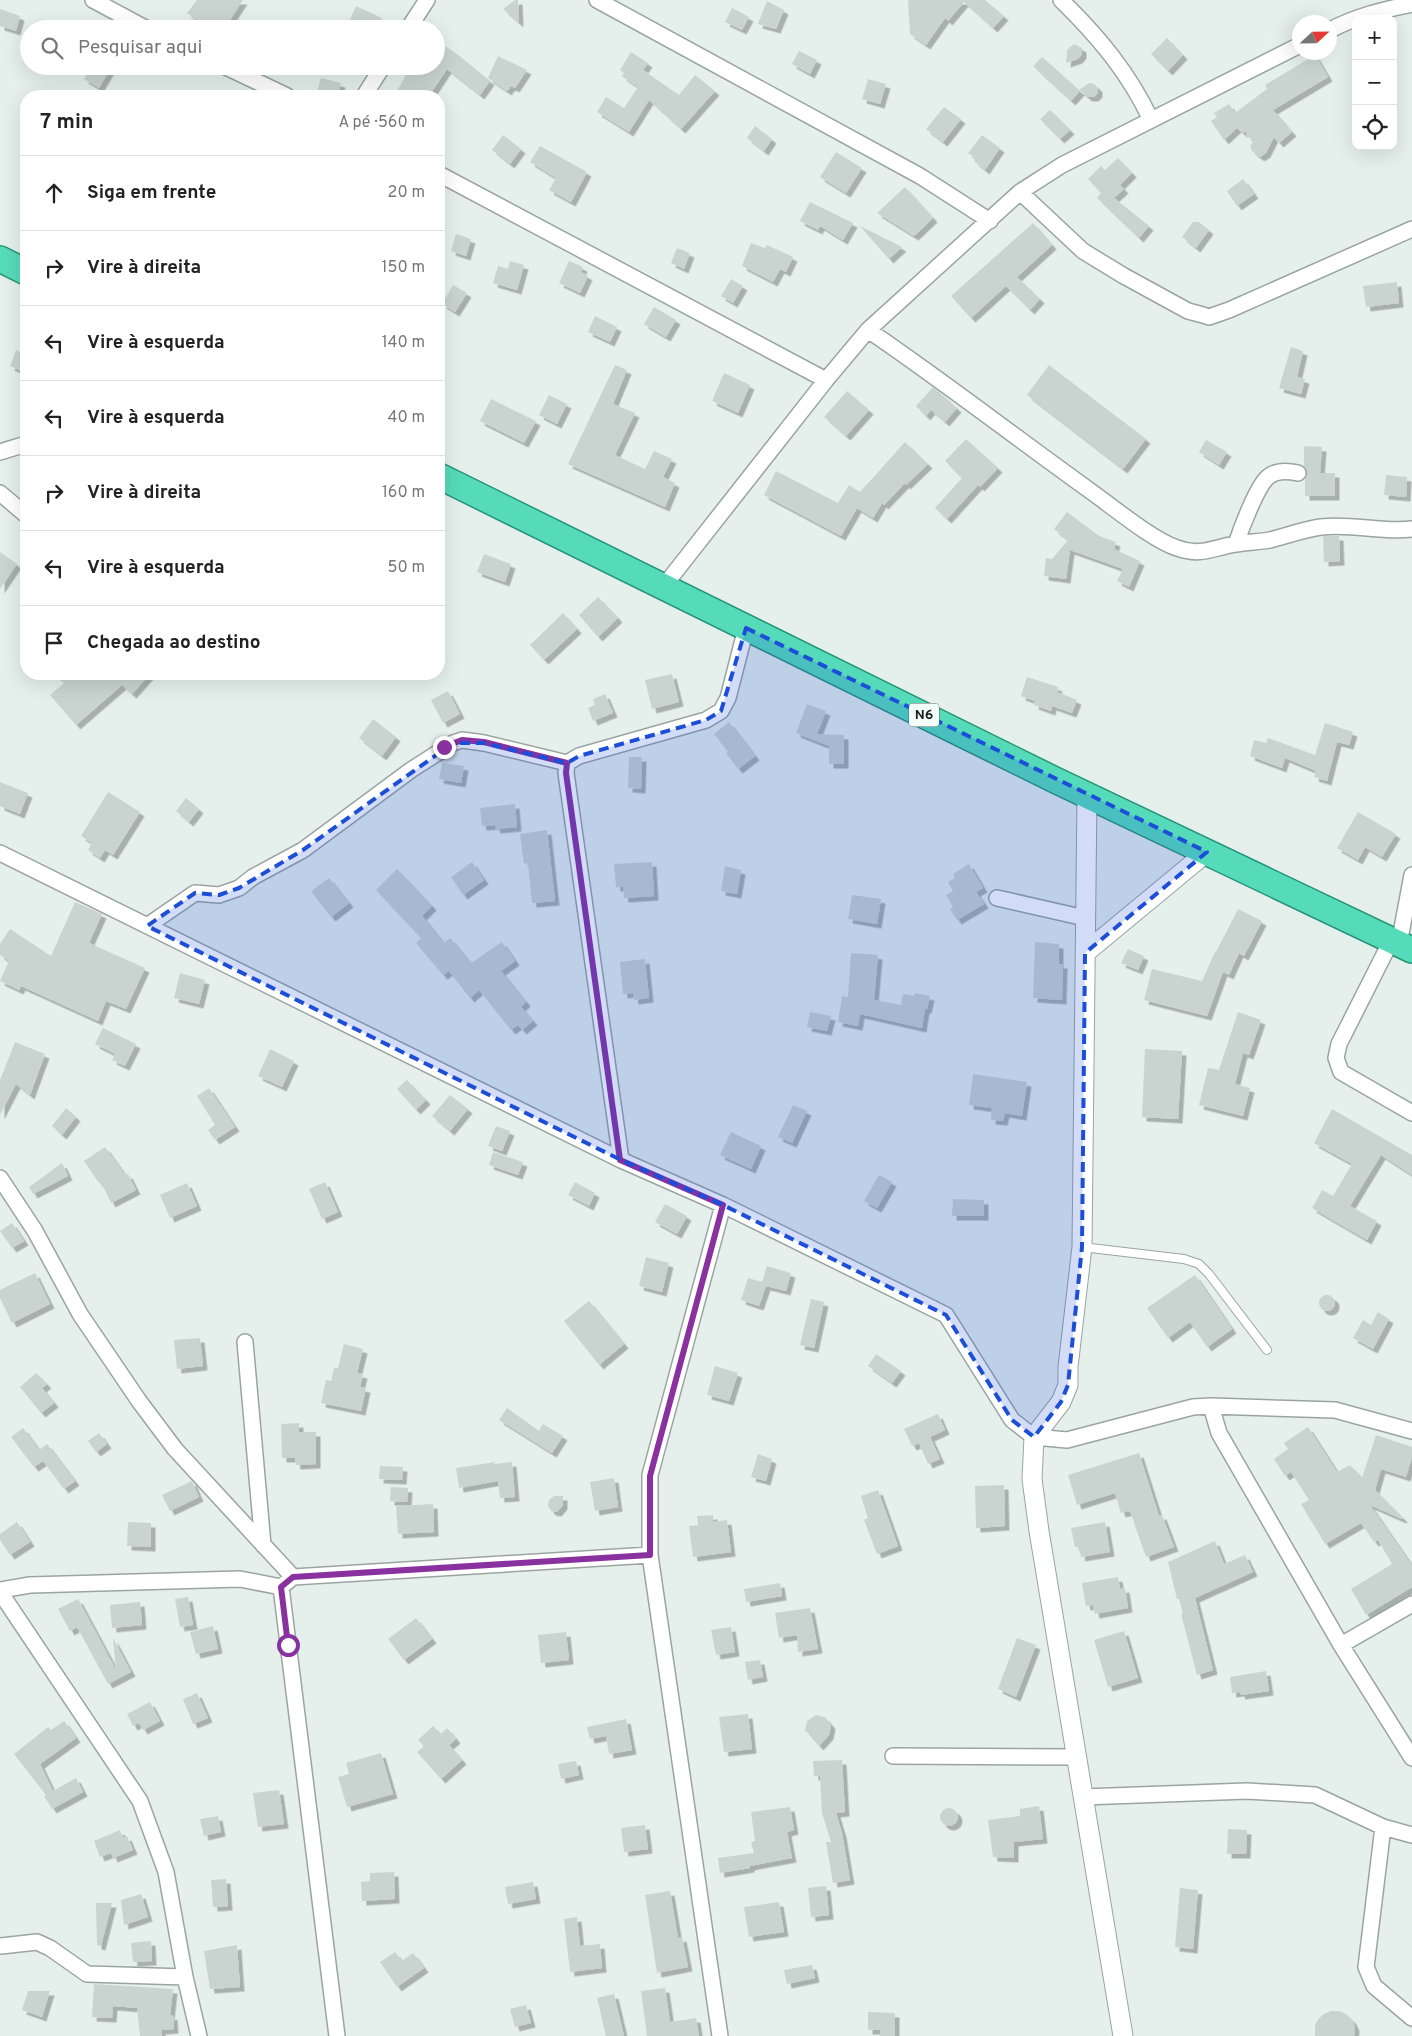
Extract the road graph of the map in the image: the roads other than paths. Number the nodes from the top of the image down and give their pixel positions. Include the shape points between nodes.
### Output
1 (93, 0) edge
2 (427, 0) edge
3 (597, 0) edge
4 (1061, 0) edge
5 (1412, 4) edge
6 (130, 20) edge
7 (414, 20) edge
8 (1337, 26) edge
9 (1292, 49) edge
10 (243, 75) edge
11 (378, 75) edge
12 (274, 90) edge
13 (368, 90) edge
14 (1151, 120) junction
15 (445, 177) edge
16 (1020, 192) junction
17 (990, 221) junction
18 (1412, 229) edge
19 (0, 259) edge
20 (20, 269) edge
21 (868, 330) junction
22 (826, 380) junction
23 (20, 446) edge
24 (0, 452) edge
25 (1298, 473) dead end
26 (445, 479) edge
27 (0, 493) edge
28 (20, 510) edge
29 (1412, 529) edge
30 (1236, 544) junction
31 (664, 586) junction
32 (746, 628) junction
33 (567, 763) junction
34 (1087, 795) junction
35 (1207, 852) junction
36 (2, 858) edge
37 (1412, 875) edge
38 (998, 898) dead end
39 (1086, 918) junction
40 (148, 926) junction
41 (1401, 945) edge
42 (1085, 953) junction
43 (1412, 1113) edge
44 (620, 1160) junction
45 (0, 1178) edge
46 (723, 1205) junction
47 (1082, 1247) junction
48 (245, 1342) dead end
49 (1267, 1350) dead end
50 (1211, 1406) junction
51 (1412, 1431) edge
52 (1034, 1438) junction
53 (263, 1545) junction
54 (650, 1555) junction
55 (293, 1577) junction
56 (281, 1587) junction
57 (0, 1591) edge
58 (1412, 1604) edge
59 (1341, 1645) junction
60 (893, 1756) dead end
61 (1077, 1757) junction
62 (1412, 1758) edge
63 (1084, 1797) junction
64 (1383, 1827) junction
65 (1412, 1836) edge
66 (1, 1946) edge
67 (185, 1977) junction
68 (1412, 2018) edge
69 (200, 2036) edge
70 (338, 2036) edge
71 (720, 2036) edge
72 (1123, 2036) edge

1 - 6 street
2 - 7 street
3 - 17 street via 920,176
4 - 14 street via 1088,25 1113,56 1130,79
5 - 8 street via 1378,10
9 - 14 street
10 - 12 street
11 - 13 street
14 - 16 street via 1062,165
15 - 22 street
16 - 17 street
16 - 18 street via 1083,251 1188,311 1209,317
17 - 21 street
19 - 20 highway
21 - 22 street
21 - 30 street via 1150,533 1177,548 1195,552
22 - 31 street
23 - 24 street
25 - 30 street via 1278,472 1268,476
26 - 31 highway, N6
27 - 28 street
29 - 30 street via 1337,526 1309,529 1251,544
31 - 32 highway, N6
32 - 33 street via 722,711 706,720 579,756
32 - 34 highway, N6
33 - 40 street via 484,742 462,740 453,743 303,850 253,877 240,888 219,895 195,893
33 - 44 street
34 - 35 highway, N6
34 - 39 street
35 - 41 highway, N6
35 - 42 street
36 - 40 street
37 - 41 street
38 - 39 street
39 - 42 street
40 - 44 street
41 - 43 street via 1339,1044 1336,1058 1341,1072
42 - 47 street
44 - 46 street
45 - 53 street via 80,1314 174,1450
46 - 52 street via 946,1315 1012,1420
46 - 54 street via 650,1476
47 - 49 lane via 1184,1259 1199,1264
47 - 52 street via 1068,1385 1061,1402
48 - 53 street
50 - 51 street via 1335,1410
50 - 52 street via 1193,1407 1067,1440
50 - 59 street via 1219,1433
52 - 61 street via 1032,1479 1039,1532
53 - 55 street
54 - 55 street
54 - 71 street
55 - 56 street
56 - 57 street via 240,1579 30,1585
56 - 70 street
57 - 67 street via 140,1801 166,1872
58 - 59 street
59 - 62 street
60 - 61 street
61 - 63 street
63 - 64 street via 1247,1791 1315,1795
63 - 72 street
64 - 65 street
64 - 68 street via 1366,1967 1374,1986
66 - 67 street via 37,1942 87,1974
67 - 69 street

